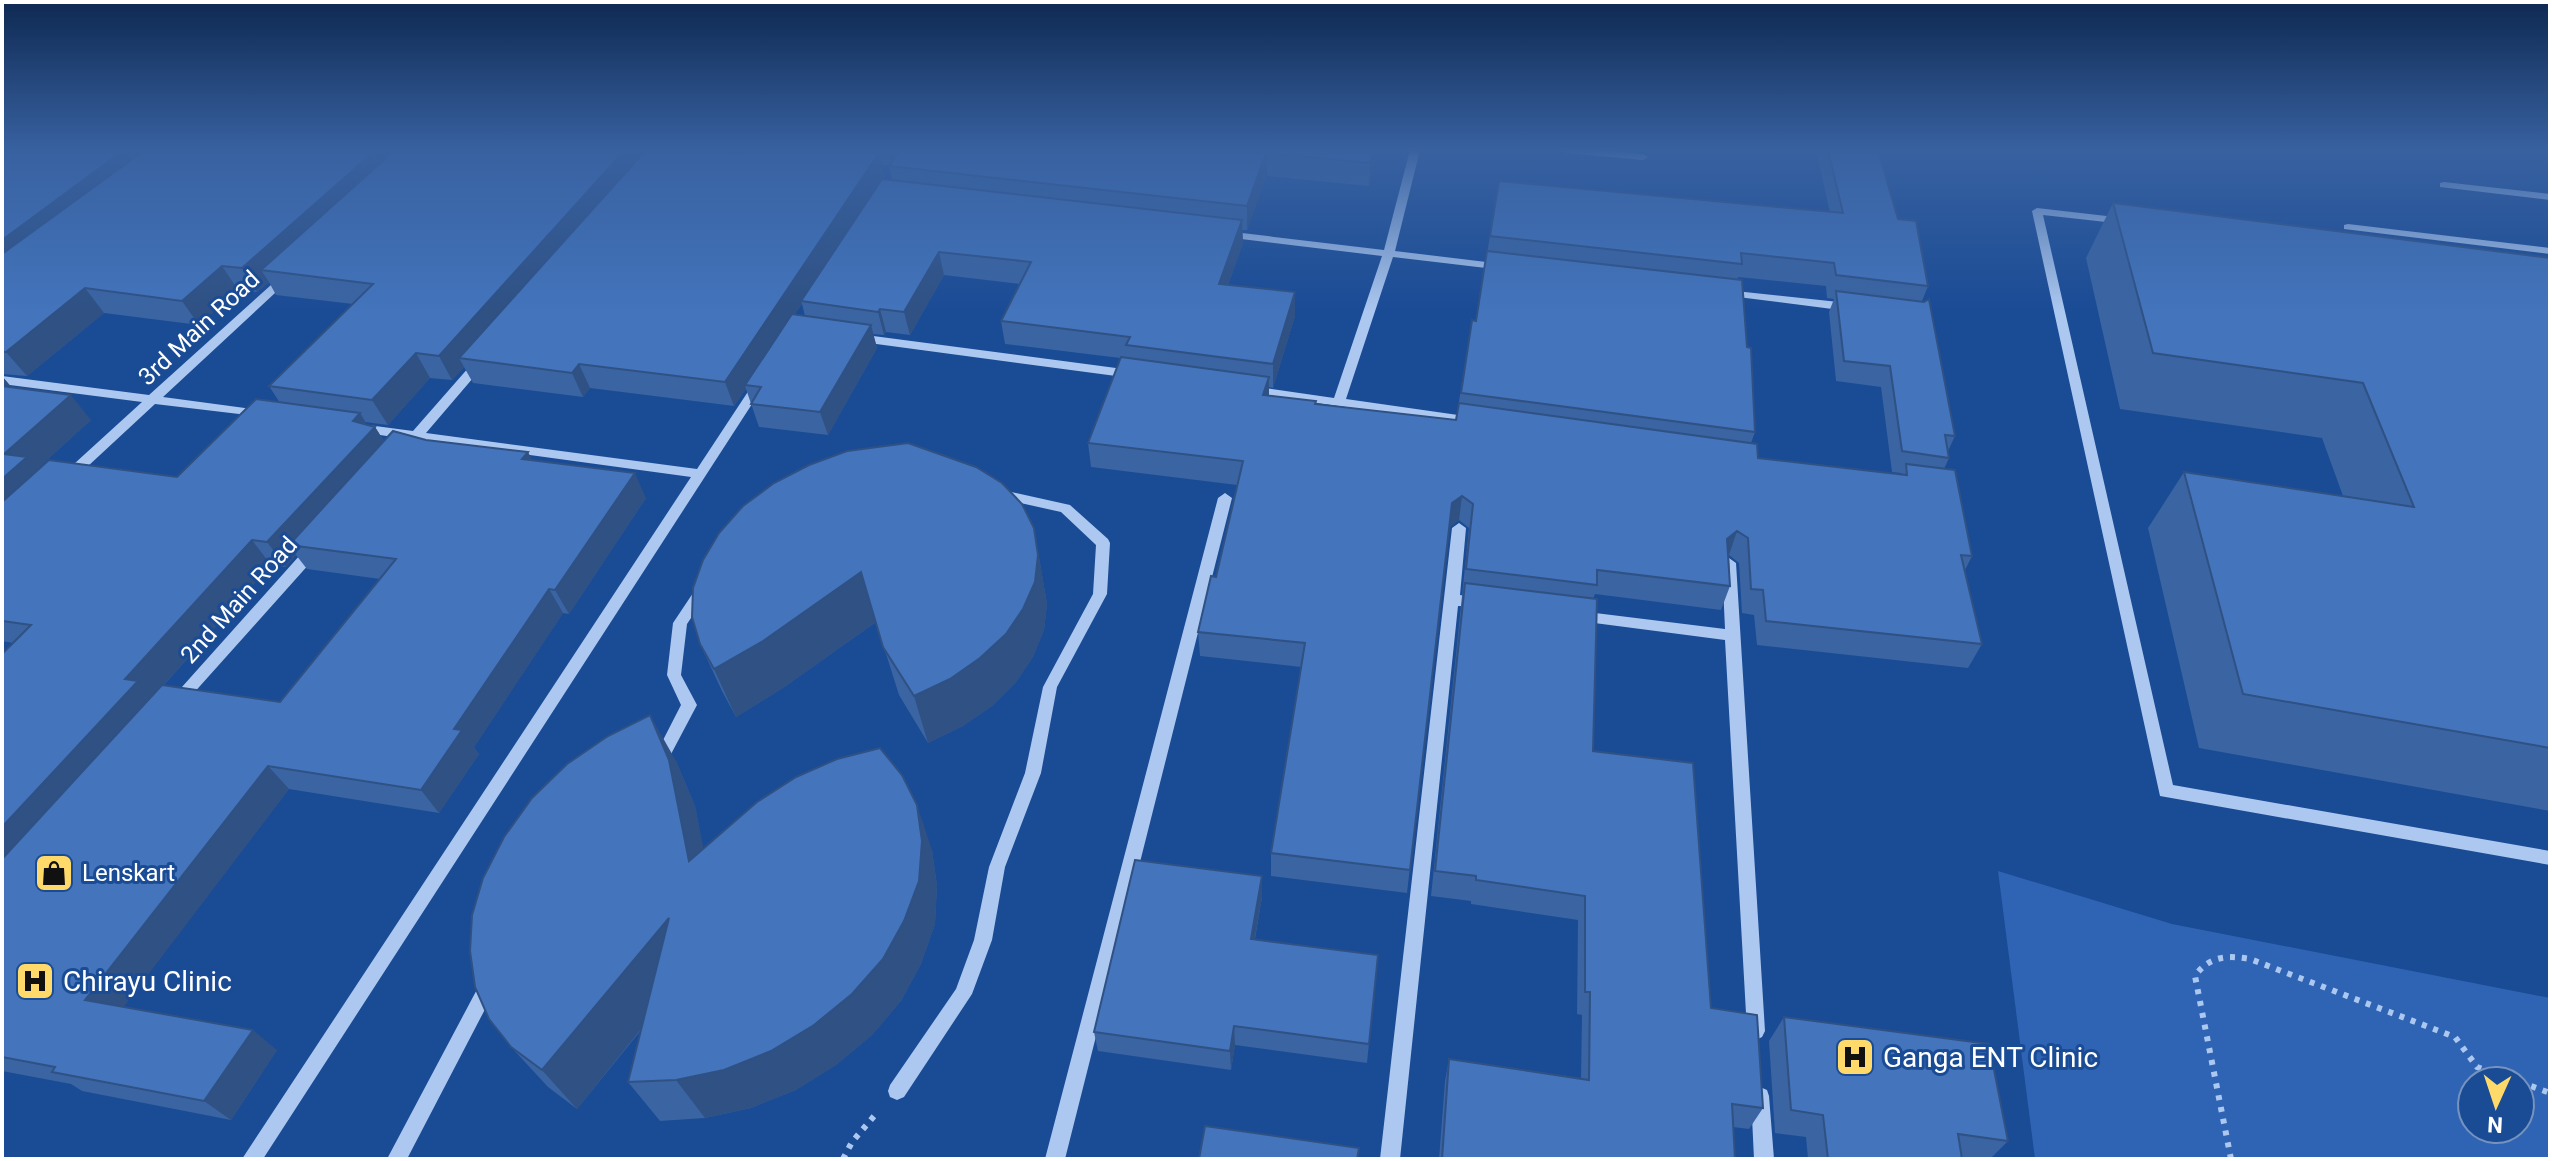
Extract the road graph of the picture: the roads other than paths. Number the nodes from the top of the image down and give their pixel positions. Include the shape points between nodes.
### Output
1 (1401, 204) edge
2 (2146, 224) edge
3 (2348, 227) dead end
4 (1215, 233) edge
5 (2550, 251) edge
6 (1389, 253) junction
7 (300, 265) edge
8 (1513, 268) edge
9 (1715, 291) edge
10 (1854, 307) edge
11 (842, 336) edge
12 (489, 352) edge
13 (769, 369) edge
14 (1140, 375) edge
15 (2, 380) edge
16 (1233, 388) edge
17 (153, 400) junction
18 (1339, 402) junction
19 (277, 417) edge
20 (1485, 423) edge
21 (339, 425) edge
22 (416, 435) junction
23 (395, 459) edge
24 (700, 474) junction
25 (60, 484) edge
26 (987, 492) edge
27 (1225, 498) dead end
28 (1459, 528) edge
29 (321, 542) edge
30 (1729, 563) edge
31 (716, 571) edge
32 (1452, 600) junction
33 (1499, 606) edge
34 (1561, 613) edge
35 (1732, 635) junction
36 (172, 707) edge
37 (641, 767) edge
38 (2550, 858) edge
39 (493, 969) edge
40 (1757, 1048) edge
41 (1759, 1080) edge
42 (897, 1091) road end
43 (252, 1159) edge
44 (397, 1159) edge
45 (1055, 1159) edge
46 (1390, 1159) edge
47 (1764, 1159) edge

1 - 6 street
2 - 38 street via 2037,211 2166,791
3 - 5 street
4 - 6 street
6 - 8 street
6 - 18 street
7 - 17 street, 3rd Main Road
9 - 10 street
11 - 14 street
12 - 22 street
13 - 24 street
15 - 17 street
16 - 18 street
17 - 19 street
17 - 25 street, 3rd Main Road
18 - 20 street
21 - 22 street
22 - 23 street
22 - 24 street
24 - 43 street
26 - 42 street via 1065,508 1103,543 1100,594 1050,687 1033,773 997,867 983,940 963,994
27 - 45 street
28 - 32 street
29 - 36 street, 2nd Main Road
30 - 35 street
31 - 37 street via 680,623 674,675 689,705 665,751
32 - 33 street
32 - 46 street
34 - 35 street
35 - 40 street
39 - 44 street
41 - 47 street

